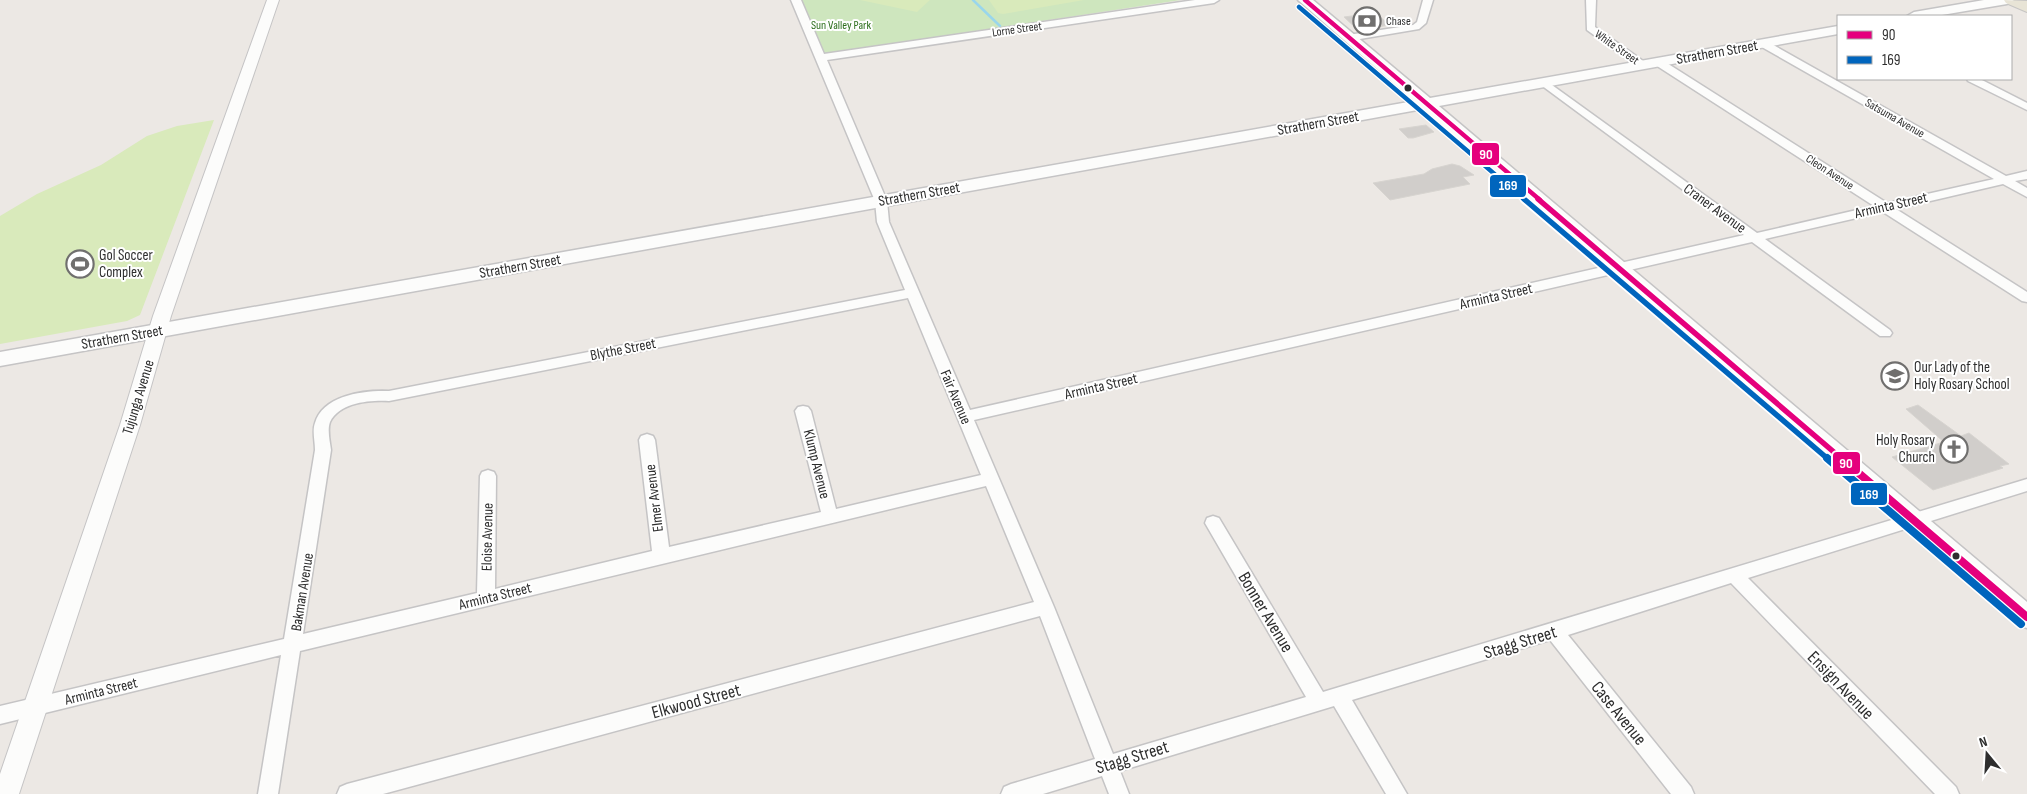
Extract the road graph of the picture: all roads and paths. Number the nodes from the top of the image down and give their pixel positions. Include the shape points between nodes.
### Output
1 (273, 0) edge
2 (796, 0) edge
3 (1214, 0) edge
4 (1305, 0) edge
5 (1428, 0) edge
6 (1591, 0) edge
7 (2009, 0) edge
8 (2027, 7) edge
9 (1920, 15) edge
10 (1837, 30) edge
11 (1348, 38) junction
12 (1764, 44) junction
13 (820, 58) junction
14 (1658, 62) junction
15 (1642, 65) junction
16 (1974, 80) edge
17 (1545, 83) junction
18 (1424, 104) junction
19 (2027, 107) edge
20 (2027, 175) edge
21 (2004, 180) junction
22 (2027, 193) edge
23 (881, 201) junction
24 (1883, 207) junction
25 (1755, 238) junction
26 (1618, 268) junction
27 (912, 293) junction
28 (2027, 298) edge
29 (158, 331) junction
30 (1885, 333) dead end
31 (0, 359) edge
32 (335, 409) joint
33 (803, 411) dead end
34 (965, 417) junction
35 (647, 440) dead end
36 (488, 476) dead end
37 (991, 479) junction
38 (2027, 485) edge
39 (830, 516) junction
40 (1913, 520) junction
41 (1213, 523) dead end
42 (661, 556) junction
43 (1734, 575) junction
44 (486, 598) junction
45 (1046, 607) junction
46 (2027, 617) edge
47 (1554, 631) junction
48 (294, 644) junction
49 (1338, 695) junction
50 (1319, 702) junction
51 (36, 706) junction
52 (0, 715) edge
53 (1107, 765) junction
54 (269, 786) edge
55 (6, 794) edge
56 (347, 794) edge
57 (1011, 794) edge
58 (1119, 794) edge
59 (1398, 794) edge
60 (1684, 794) edge
61 (1949, 794) edge

1 - 29 street, Tujunga Avenue
2 - 13 street, Fair Avenue
3 - 13 street, Lorne Street
4 - 11 main road
5 - 11 street via 1421,23 1416,27
6 - 15 street, White Street via 1590,28
7 - 8 main road
7 - 9 main road
10 - 12 main road, Strathern Street
11 - 18 main road
12 - 14 main road, Strathern Street
12 - 21 street, Satsuma Avenue
13 - 23 street, Fair Avenue
14 - 15 main road, Strathern Street
14 - 24 street, Cleon Avenue
15 - 17 main road, Strathern Street
16 - 19 street
17 - 18 main road, Strathern Street
17 - 25 street, Craner Avenue
18 - 23 main road, Strathern Street
18 - 26 main road
20 - 21 street, Arminta Street
21 - 22 street, Satsuma Avenue
21 - 24 street, Arminta Street
23 - 27 street, Fair Avenue via 883,222
23 - 29 main road, Strathern Street
24 - 25 street, Arminta Street
24 - 28 street, Cleon Avenue
25 - 26 street, Arminta Street
25 - 30 street, Craner Avenue
26 - 34 street, Arminta Street
26 - 40 main road
27 - 32 street, Blythe Street via 389,396 375,394 354,398
27 - 34 street, Fair Avenue
29 - 31 main road, Strathern Street
29 - 51 street, Tujunga Avenue
32 - 48 street, Bakman Avenue via 324,419 323,450
33 - 39 street, Klump Avenue
34 - 37 street, Fair Avenue
35 - 42 street, Elmer Avenue
36 - 44 street, Eloise Avenue
37 - 39 street, Arminta Street
37 - 45 street, Fair Avenue
38 - 40 street, Stagg Street
39 - 42 street, Arminta Street
40 - 43 street, Stagg Street
40 - 46 main road
41 - 50 street, Bonner Avenue
42 - 44 street, Arminta Street
43 - 47 street, Stagg Street
43 - 61 street, Ensign Avenue
44 - 48 street, Arminta Street
45 - 53 street, Fair Avenue
45 - 56 street, Elkwood Street
47 - 49 street, Stagg Street
47 - 60 street, Case Avenue
48 - 51 street, Arminta Street
48 - 54 street, Bakman Avenue
49 - 50 street, Stagg Street
49 - 59 street
50 - 53 street, Stagg Street
51 - 52 street, Arminta Street
51 - 55 street, Tujunga Avenue
53 - 57 street, Stagg Street
53 - 58 street, Fair Avenue

